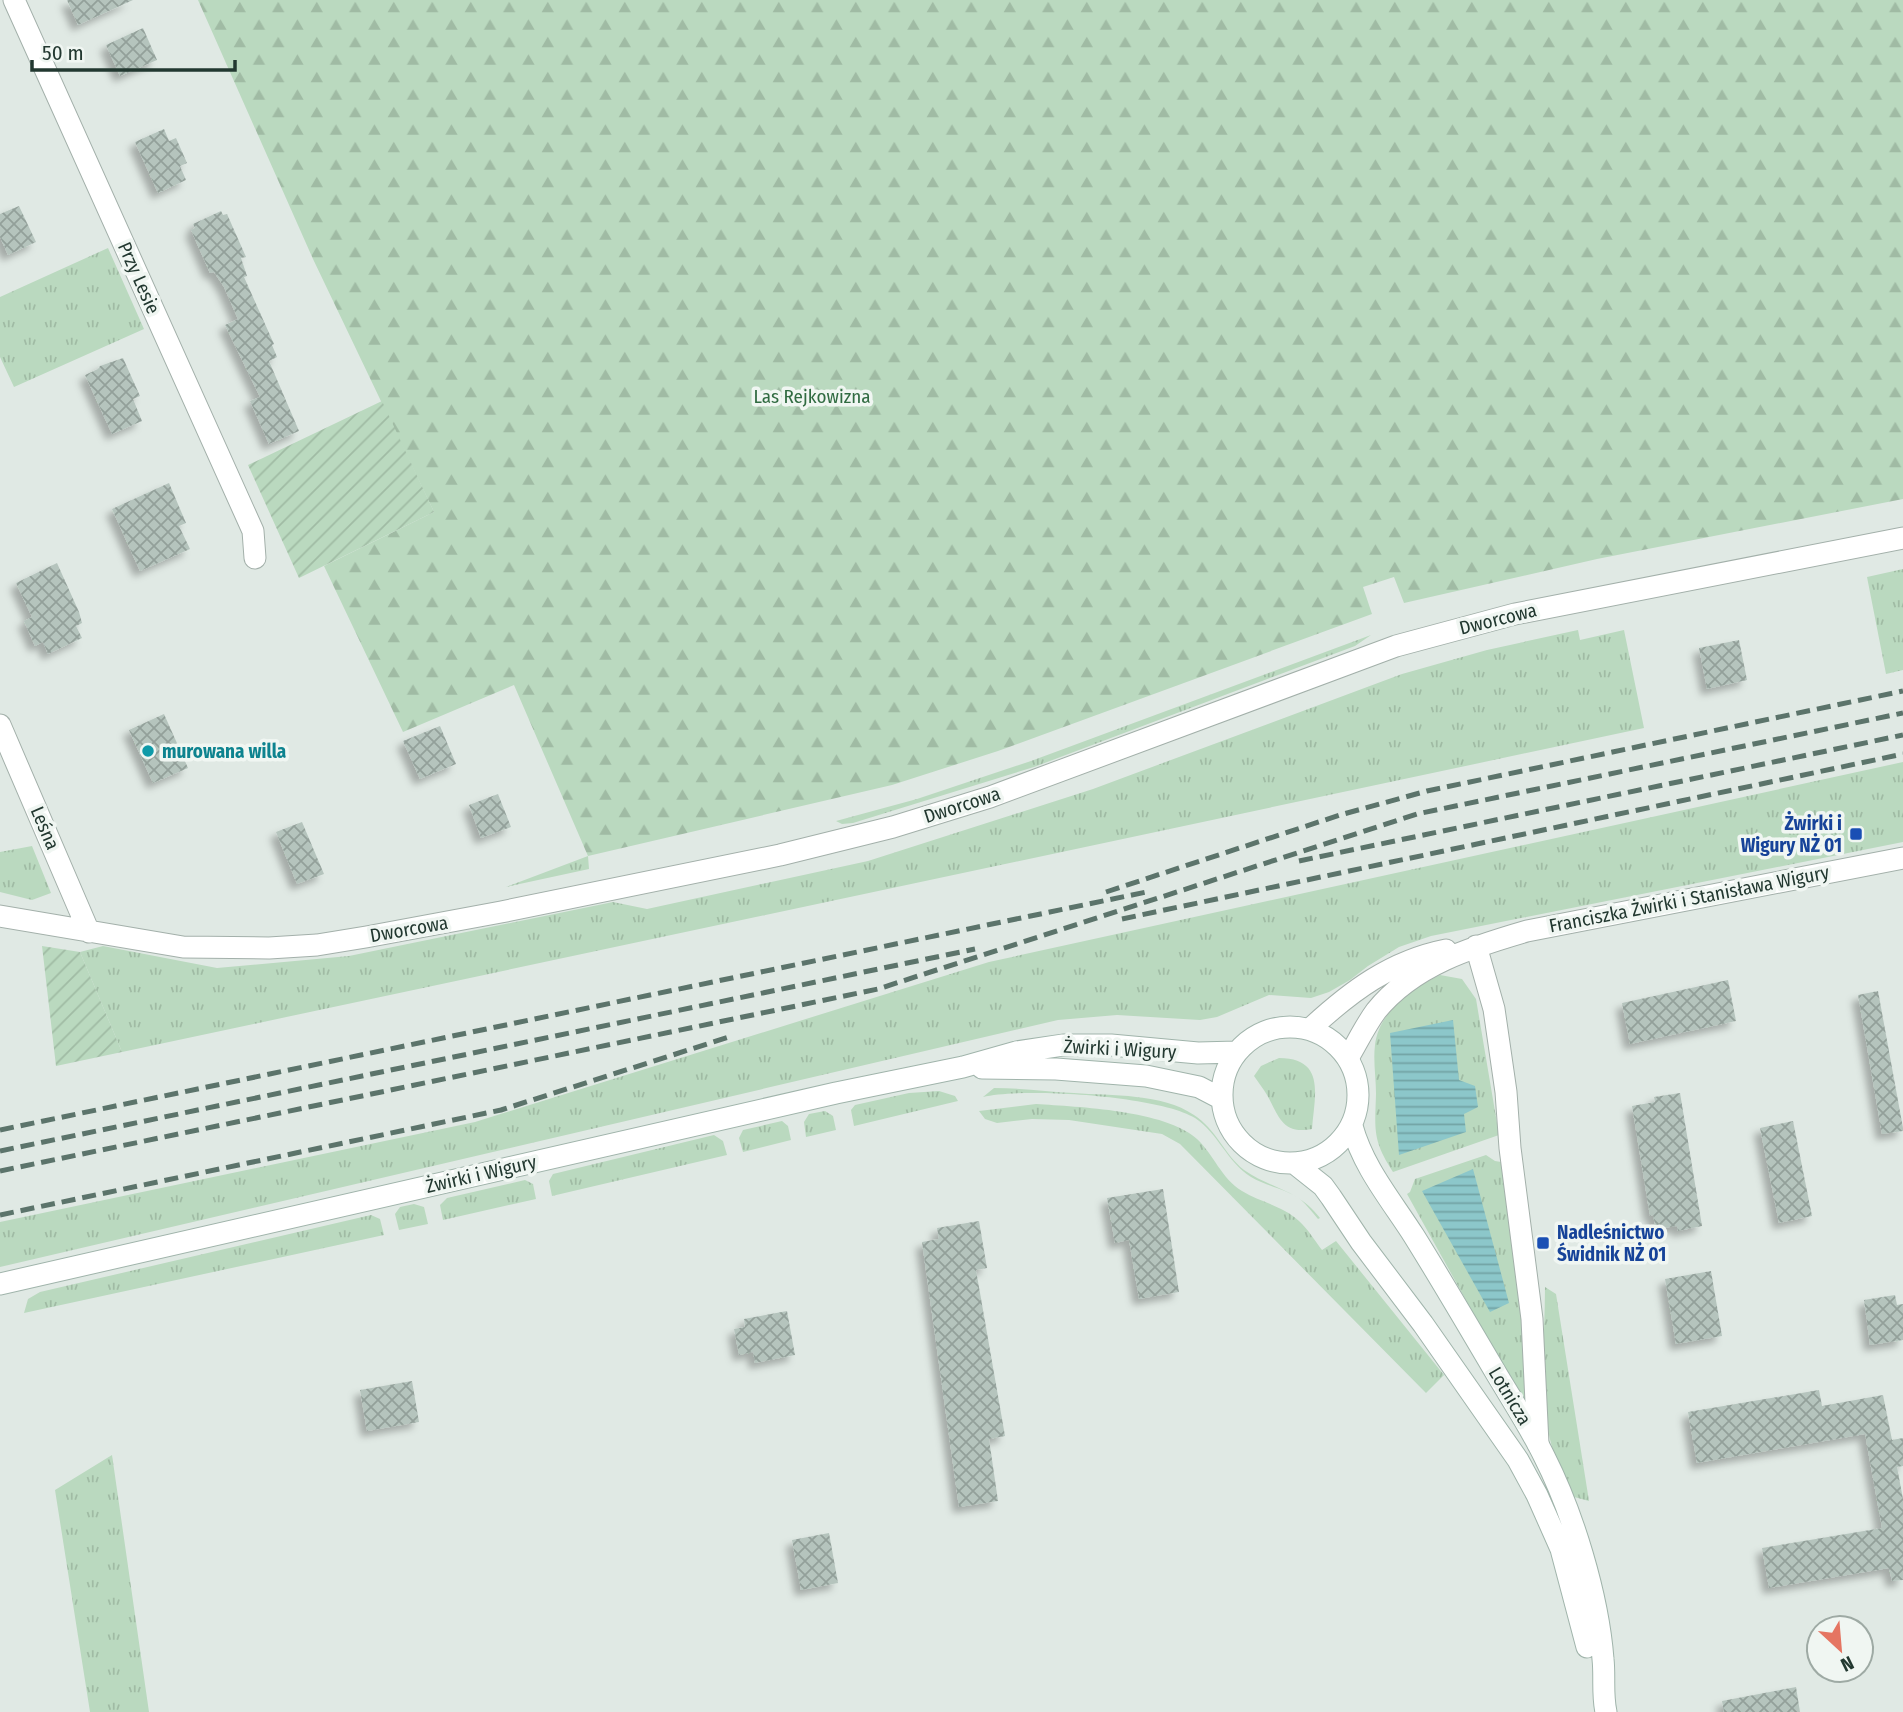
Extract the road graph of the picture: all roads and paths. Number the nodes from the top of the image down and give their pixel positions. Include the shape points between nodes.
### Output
1 (6, 0) edge
2 (14, 0) edge
3 (0, 3) edge
4 (1903, 538) edge
5 (255, 558) dead end
6 (0, 725) edge
7 (1903, 858) edge
8 (0, 916) edge
9 (89, 932) junction
10 (1476, 946) junction
11 (1310, 1029) junction
12 (1237, 1052) junction
13 (1348, 1058) junction
14 (962, 1067) junction
15 (1222, 1099) junction
16 (1352, 1126) junction
17 (1294, 1163) junction
18 (0, 1284) edge
19 (1538, 1444) junction
20 (1604, 1702) edge

1 - 3 street
2 - 5 street, Przy Lesie via 253,531
4 - 9 street, Dworcowa via 1515,614 1396,646 990,797 780,855 317,945 183,947
6 - 9 street, Leśna
7 - 10 street, Franciszka Żwirki i Stanisława Wigury via 1527,931
8 - 9 street, Dworcowa
10 - 11 street via 1435,952 1396,965 1359,988
10 - 13 street via 1432,966 1396,991 1376,1012
10 - 19 street via 1494,1009 1508,1118 1532,1319
11 - 12 street via 1270,1030
11 - 13 street via 1332,1040
12 - 14 street, Żwirki i Wigury via 1063,1045
12 - 15 street via 1225,1074
13 - 16 street via 1359,1091
14 - 15 street, Żwirki i Wigury via 1146,1076 1199,1087
14 - 18 street, Żwirki i Wigury
15 - 17 street via 1229,1125 1245,1146 1268,1160
16 - 17 street via 1331,1150
16 - 19 street, Lotnicza via 1366,1164
17 - 20 street, Lotnicza via 1331,1196 1518,1460 1561,1549
19 - 20 street, Lotnicza via 1579,1543 1603,1660

